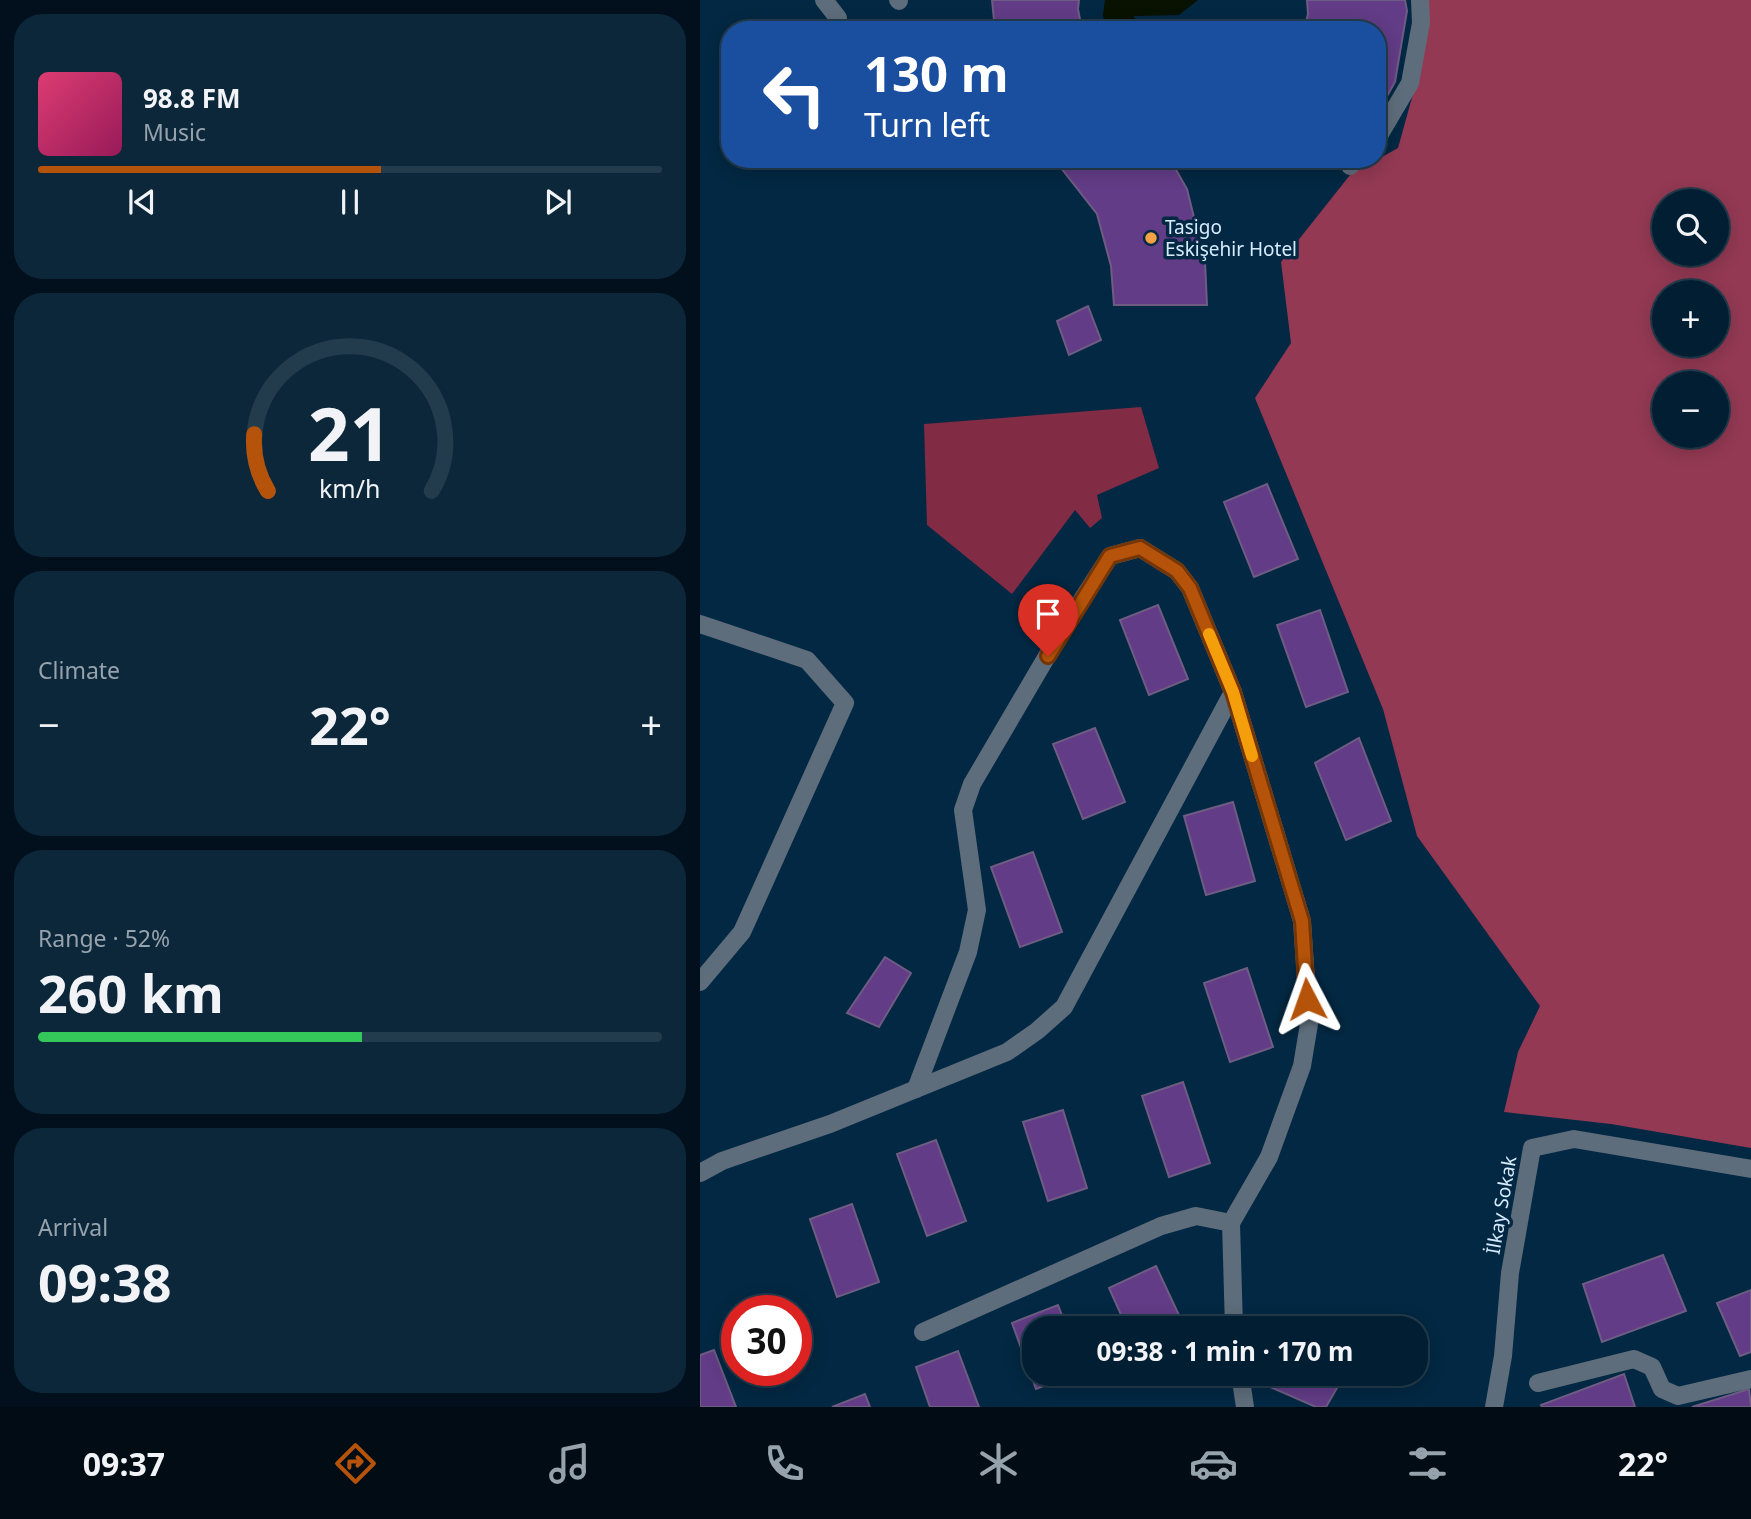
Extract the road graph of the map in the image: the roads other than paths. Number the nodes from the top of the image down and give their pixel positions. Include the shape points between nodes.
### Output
1 (824, 0) edge
2 (1420, 0) edge
3 (838, 18) dead end
4 (1386, 124) edge
5 (700, 624) edge
6 (1233, 692) junction
7 (700, 982) edge
8 (916, 1089) junction
9 (1751, 1169) edge
10 (700, 1173) edge
11 (1231, 1223) junction
12 (1234, 1316) edge
13 (923, 1332) dead end
14 (1751, 1379) edge
15 (1538, 1383) dead end
16 (1242, 1386) edge
17 (1245, 1407) edge
18 (1494, 1407) edge

1 - 3 street
2 - 4 street via 1421,23 1410,83
5 - 7 street via 807,660 845,703 742,932
6 - 8 street via 1064,1007 1007,1052
6 - 8 street via 1190,588 1177,571 1140,548 1110,556 972,783 963,810 975,920 968,952
6 - 11 street via 1302,921 1309,1024 1302,1066 1269,1157
8 - 10 street
9 - 18 street, İlkay Sokak via 1574,1139 1532,1147 1510,1273
11 - 12 street
11 - 13 street via 1196,1216 1161,1226
14 - 15 street via 1678,1396 1662,1389 1652,1367 1634,1359
16 - 17 street

